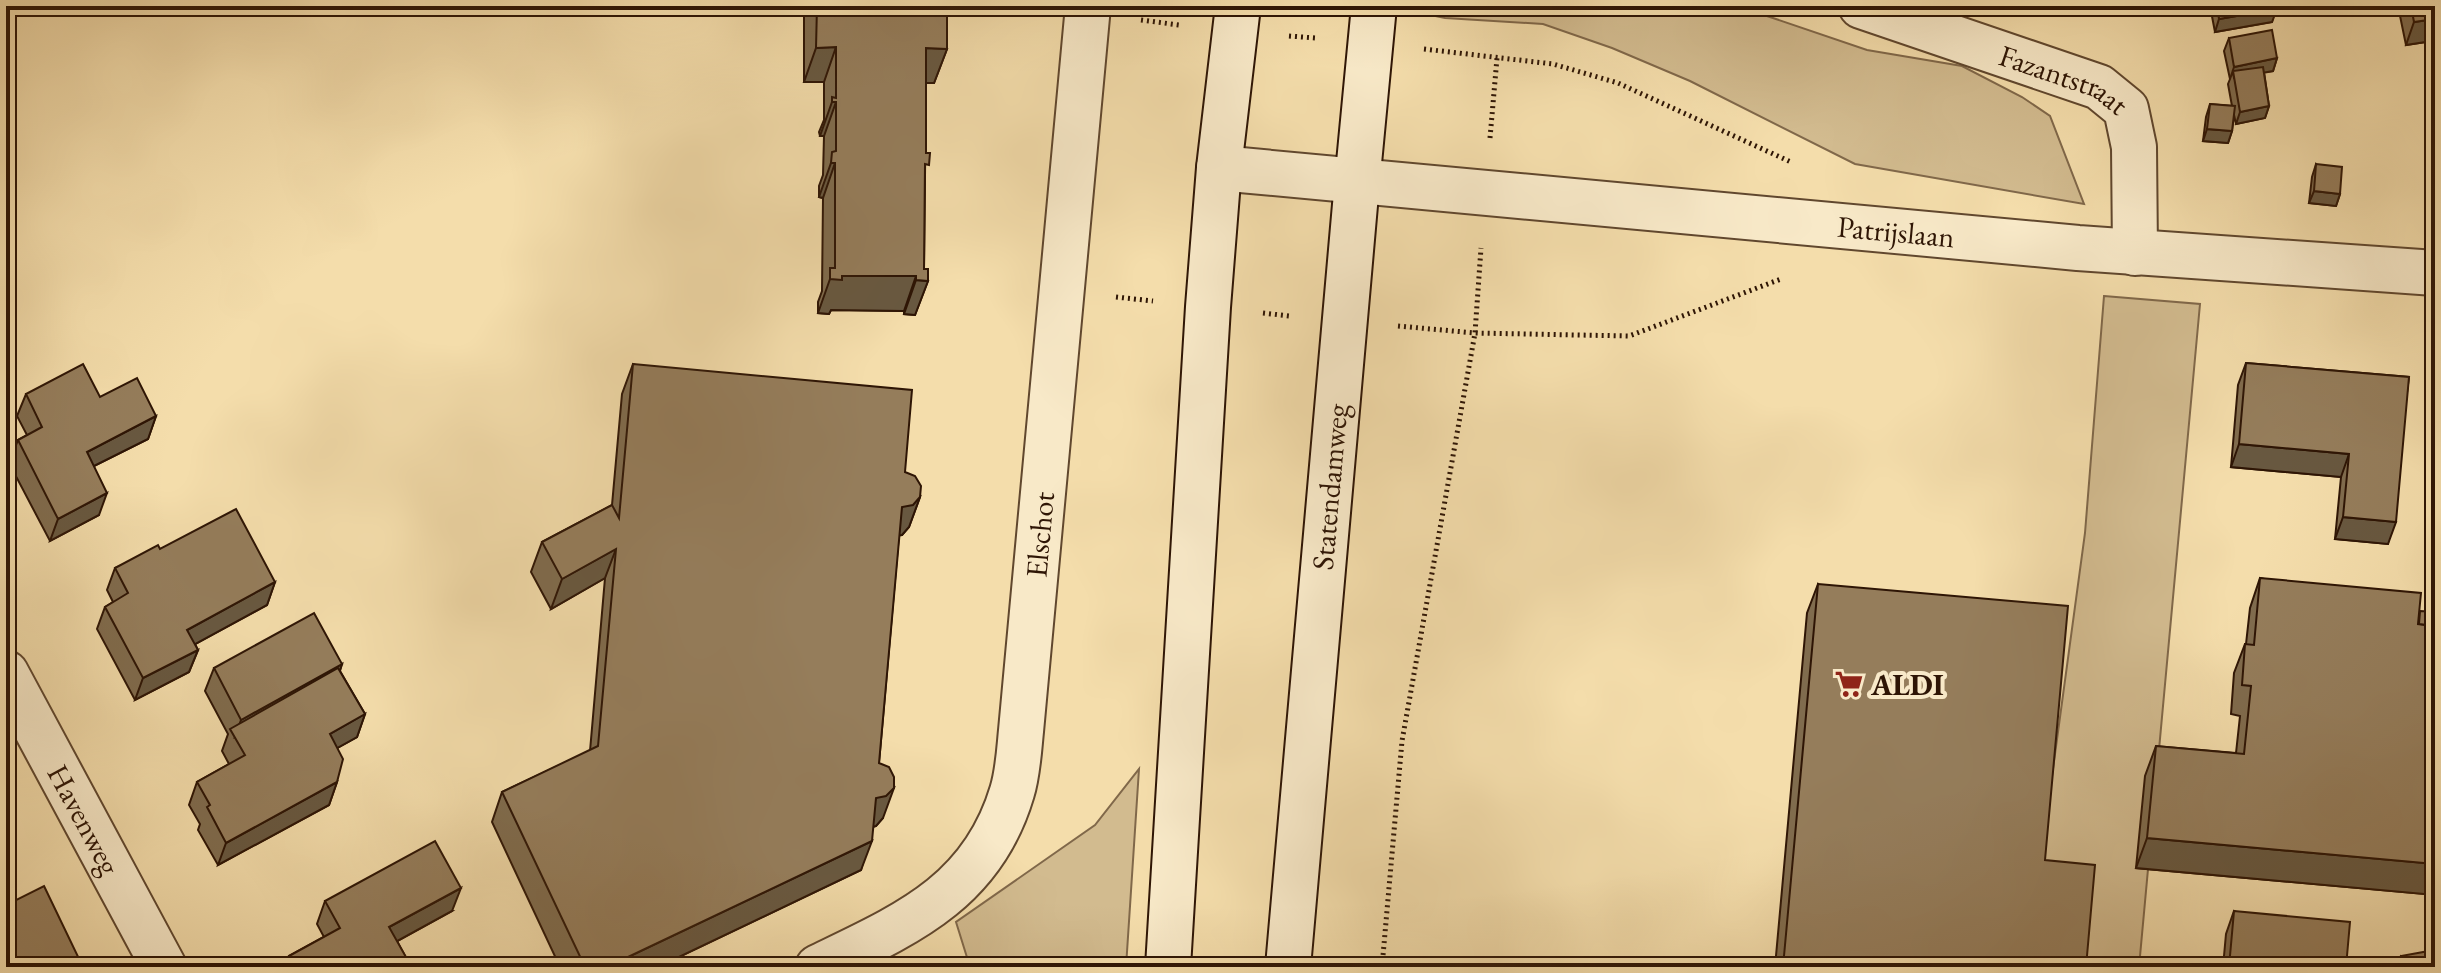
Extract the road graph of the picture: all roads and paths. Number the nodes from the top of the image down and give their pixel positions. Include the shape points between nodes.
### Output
1 (1861, 6) edge
2 (1088, 10) edge
3 (1236, 19) edge
4 (1372, 25) edge
5 (1497, 58) junction
6 (1804, 167) dead end
7 (1219, 168) junction
8 (1359, 180) junction
9 (1485, 193) junction
10 (2135, 253) junction
11 (2435, 273) edge
12 (1789, 276) dead end
13 (1064, 291) junction
14 (1208, 307) junction
15 (1343, 321) junction
16 (1475, 333) junction
17 (6, 673) edge
18 (164, 967) edge
19 (818, 967) edge
20 (1168, 967) edge
21 (1288, 967) edge
22 (1382, 967) edge

1 - 10 street, Fazantstraat via 2099,87 2126,109 2134,147
2 - 3 path
2 - 13 street, Elschot
3 - 4 path
3 - 7 street
4 - 5 path
4 - 8 street, Statendamweg
5 - 6 path via 1553,64 1618,83
5 - 9 path
7 - 8 street, Patrijslaan
7 - 14 street
8 - 9 street, Patrijslaan
8 - 15 street, Statendamweg
9 - 10 street, Patrijslaan
9 - 16 path
10 - 11 street, Patrijslaan
12 - 16 path via 1629,336
13 - 14 path
13 - 19 street, Elschot via 1013,791 995,835 966,876 920,916
14 - 15 path
14 - 20 street
15 - 16 path
15 - 21 street, Statendamweg
16 - 22 path via 1402,741
17 - 18 street, Havenweg

